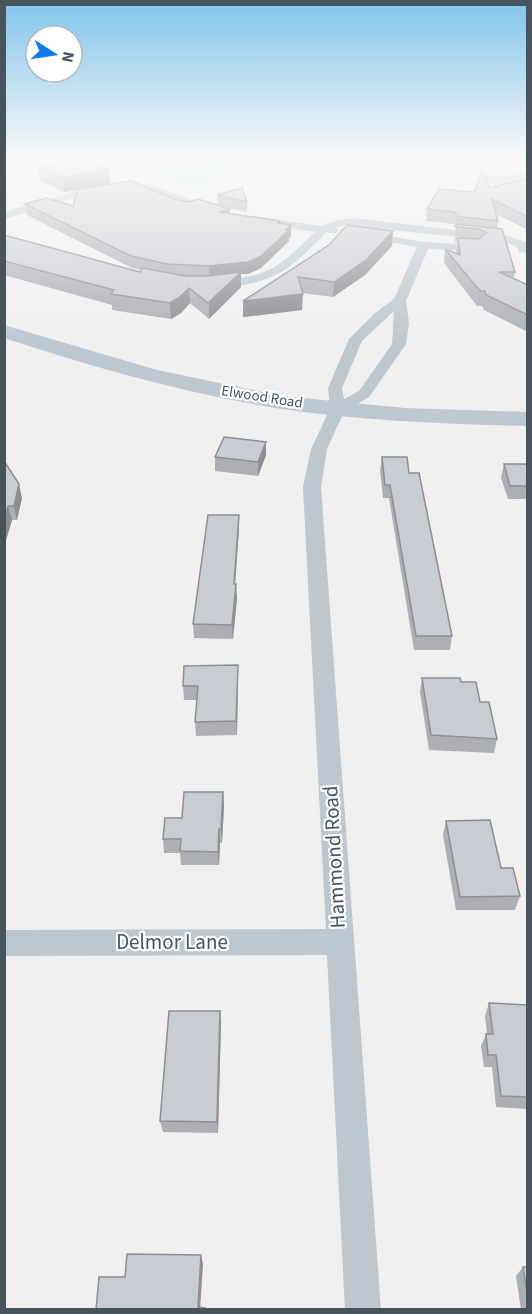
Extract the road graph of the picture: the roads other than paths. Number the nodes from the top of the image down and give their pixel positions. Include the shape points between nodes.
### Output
1 (258, 219) edge
2 (323, 229) junction
3 (424, 244) junction
4 (525, 250) edge
5 (526, 266) edge
6 (197, 285) edge
7 (400, 301) junction
8 (4, 331) edge
9 (338, 409) junction
10 (528, 419) edge
11 (339, 942) junction
12 (4, 943) edge
13 (363, 1310) edge

1 - 2 street
2 - 3 street
2 - 4 street via 354,221 507,239 523,245
2 - 6 street via 280,269 255,279
3 - 4 street
3 - 7 street
4 - 5 street
7 - 9 street via 356,339 335,388
7 - 9 street via 399,344 364,394
8 - 9 main road, Elwood Road via 202,387
9 - 10 main road, Elwood Road
9 - 11 street, Hammond Road via 319,449 312,487
11 - 12 street, Delmor Lane
11 - 13 street, Hammond Road

